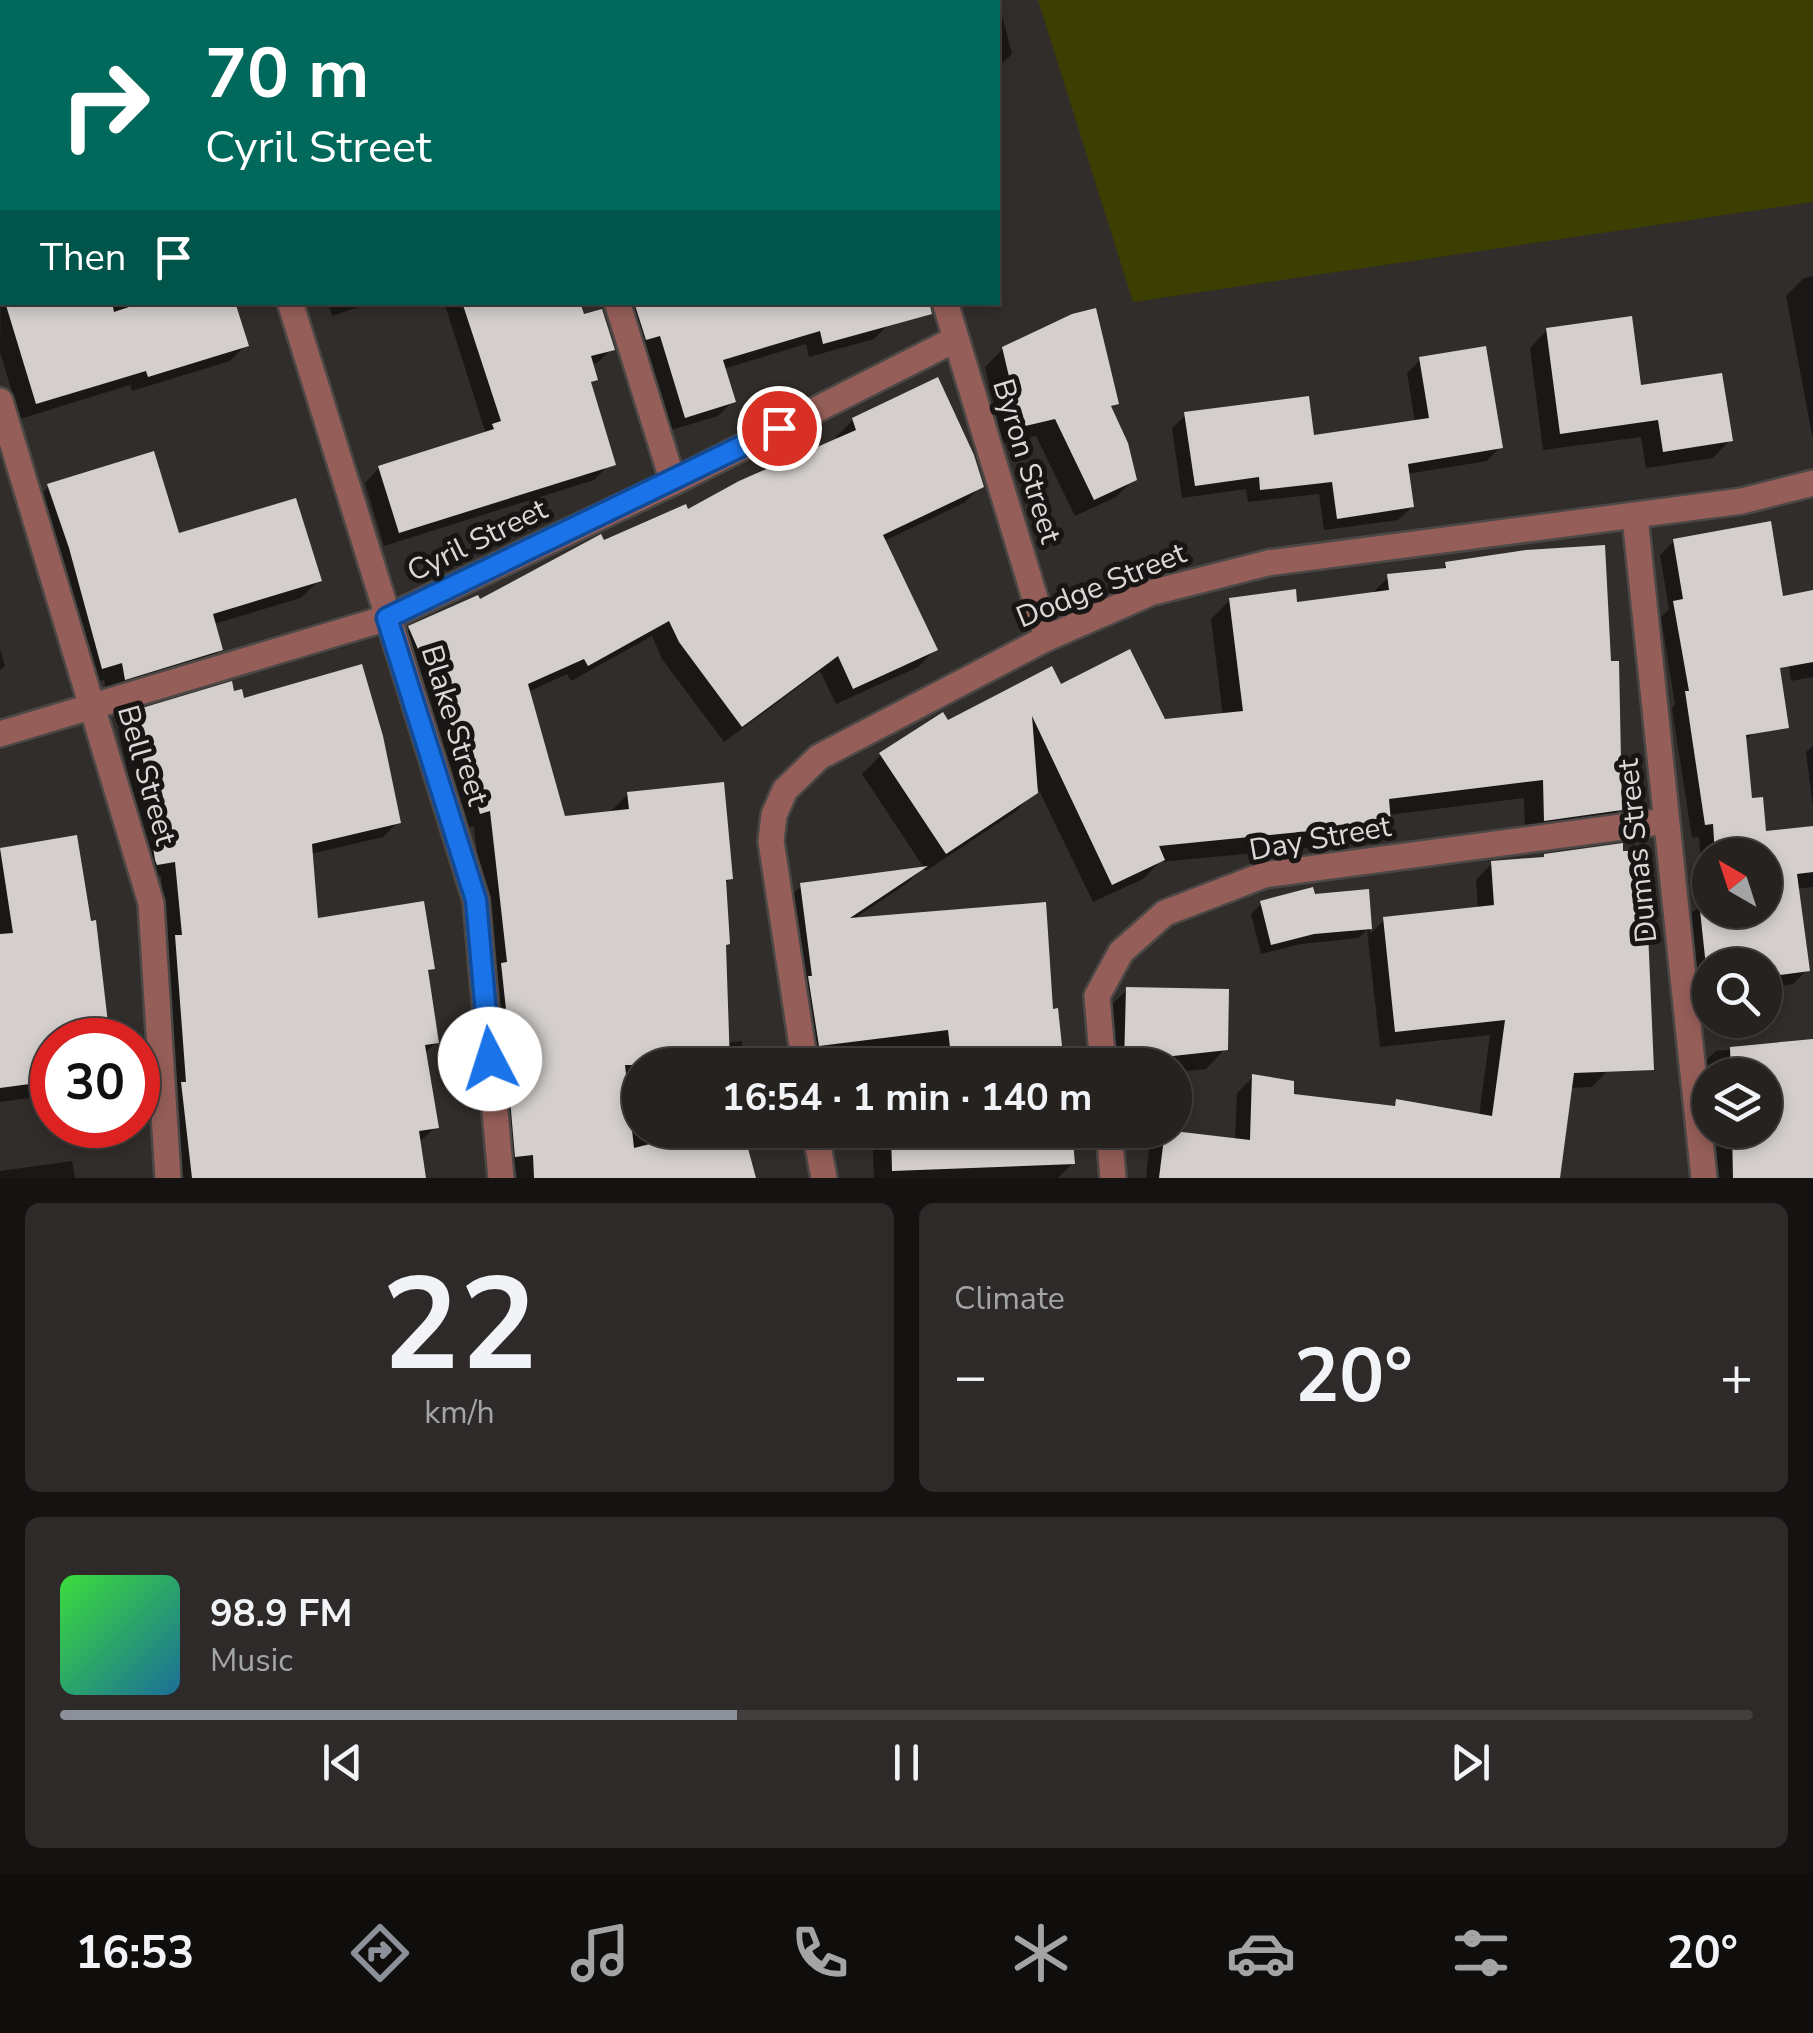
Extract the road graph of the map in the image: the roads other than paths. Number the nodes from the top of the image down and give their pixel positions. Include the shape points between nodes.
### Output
1 (291, 305) edge
2 (618, 305) edge
3 (945, 305) edge
4 (956, 339) junction
5 (0, 401) edge
6 (673, 482) junction
7 (1813, 483) edge
8 (1635, 517) junction
9 (387, 618) junction
10 (1048, 638) junction
11 (93, 706) junction
12 (0, 734) edge
13 (1666, 821) junction
14 (802, 1048) edge
15 (1102, 1048) edge
16 (818, 1148) edge
17 (1111, 1148) edge
18 (168, 1178) edge
19 (501, 1178) edge
20 (824, 1178) edge
21 (1114, 1178) edge
22 (1704, 1178) edge

1 - 9 street, Blake Street
2 - 6 street
3 - 4 street, Byron Street
4 - 6 street, Cyril Street
4 - 10 street, Byron Street
5 - 11 street, Bell Street
6 - 9 street, Cyril Street
7 - 8 street, Dodge Street
8 - 10 street, Dodge Street via 1268,563 1150,593
8 - 13 street, Dumas Street
9 - 11 street, Cyril Street
9 - 19 street, Blake Street via 476,900
10 - 14 street, Dodge Street via 819,757 785,790 771,841
11 - 12 street, Cyril Street
11 - 18 street, Bell Street via 150,903
13 - 15 street, Day Street via 1264,875 1165,913 1120,952 1097,996
13 - 22 street, Dumas Street
16 - 20 street
17 - 21 street

